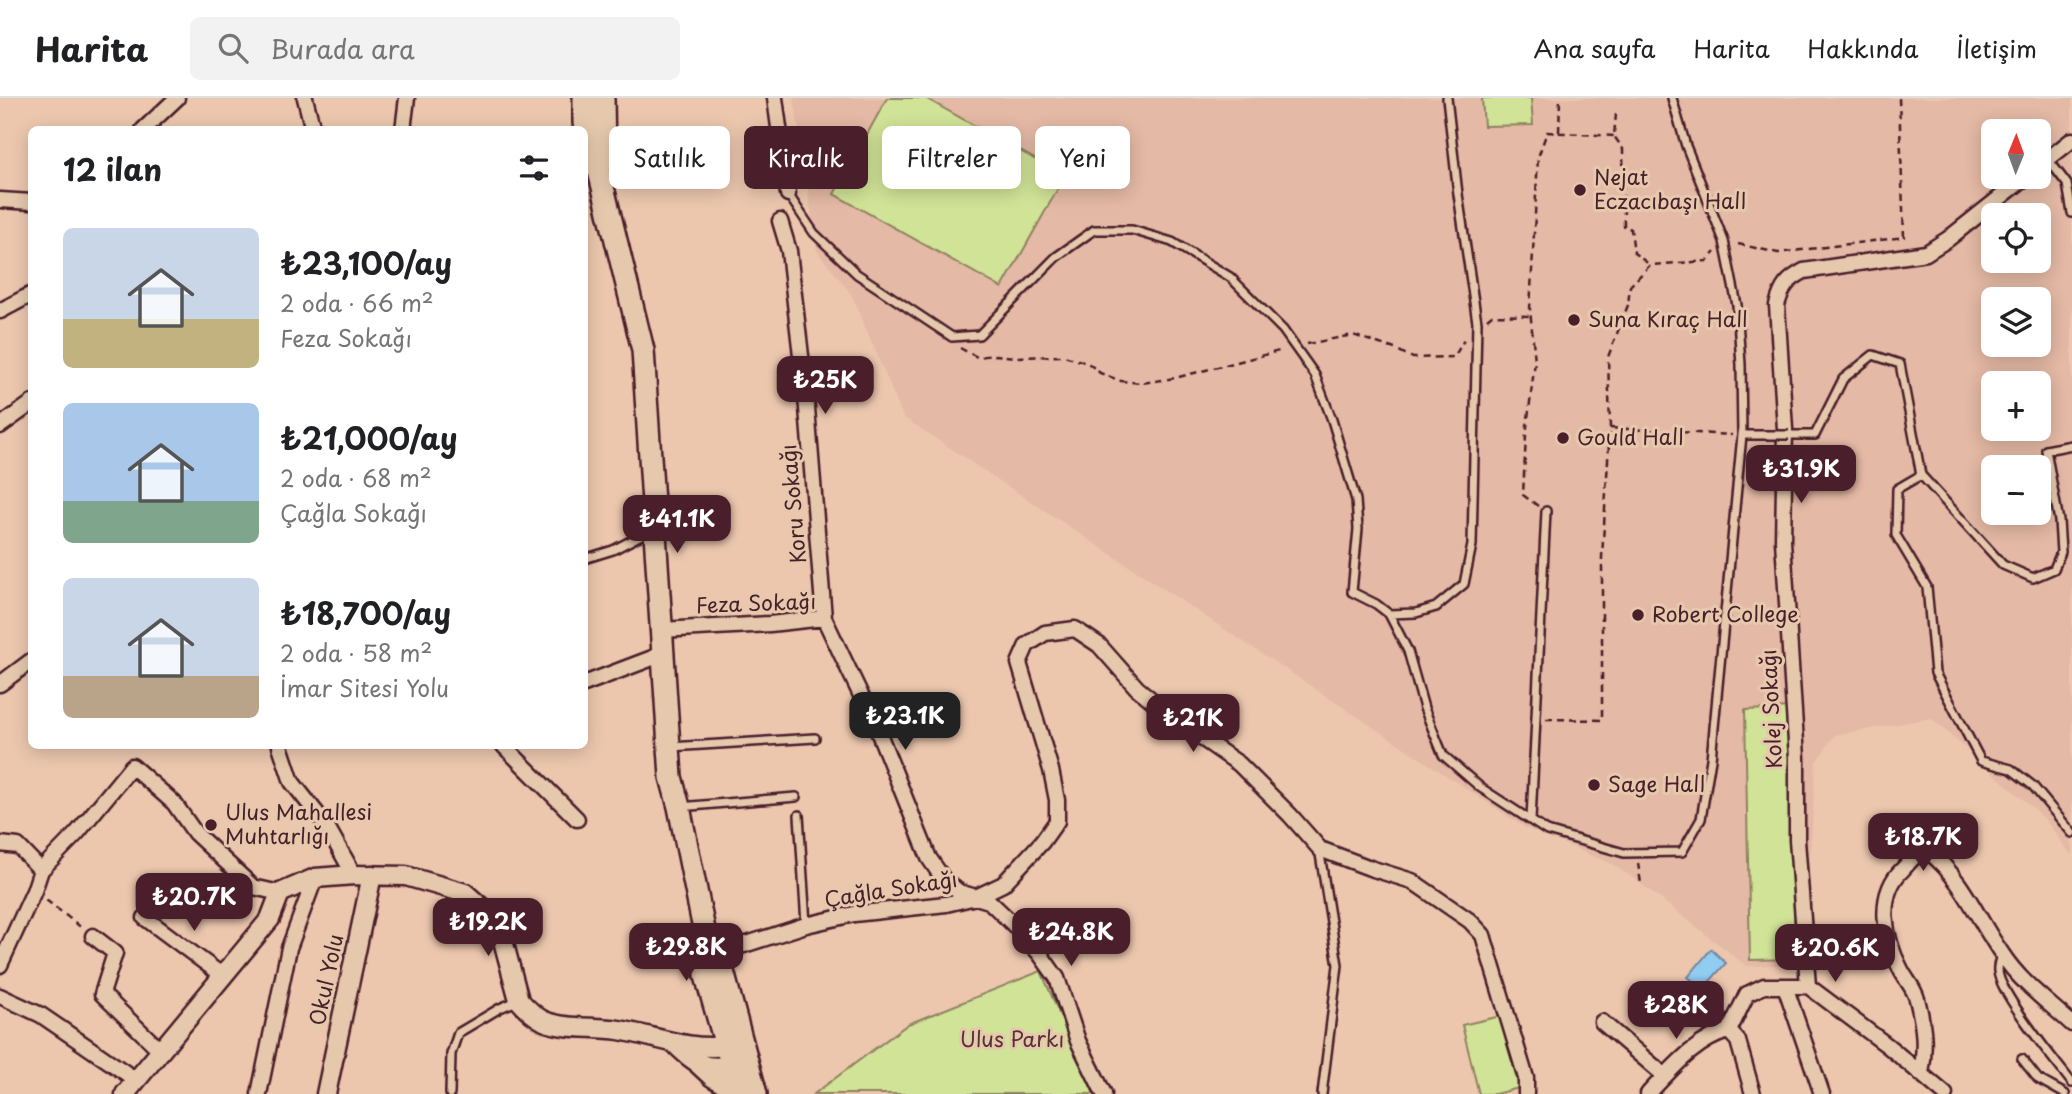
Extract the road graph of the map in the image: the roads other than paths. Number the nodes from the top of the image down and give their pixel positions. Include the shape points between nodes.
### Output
1 (177, 98) edge
2 (305, 98) edge
3 (407, 98) edge
4 (584, 98) edge
5 (603, 98) edge
6 (775, 98) edge
7 (1447, 98) edge
8 (1672, 98) edge
9 (147, 126) edge
10 (312, 126) edge
11 (404, 126) edge
12 (584, 126) edge
13 (2072, 140) edge
14 (588, 156) edge
15 (2051, 156) edge
16 (2051, 169) edge
17 (599, 171) junction
18 (2011, 189) edge
19 (788, 194) joint
20 (0, 200) edge
21 (28, 202) edge
22 (2072, 213) edge
23 (780, 221) dead end
24 (28, 296) edge
25 (0, 311) edge
26 (28, 410) edge
27 (0, 426) edge
28 (1742, 436) junction
29 (2072, 445) edge
30 (1921, 475) junction
31 (1546, 511) road end
32 (655, 528) junction
33 (588, 558) edge
34 (1389, 614) junction
35 (824, 618) junction
36 (662, 629) junction
37 (663, 654) junction
38 (28, 663) edge
39 (588, 682) edge
40 (0, 684) edge
41 (815, 738) dead end
42 (670, 747) junction
43 (281, 749) edge
44 (507, 749) edge
45 (796, 797) dead end
46 (679, 807) junction
47 (799, 815) dead end
48 (577, 819) dead end
49 (1531, 820) junction
50 (2072, 833) edge
51 (0, 844) edge
52 (1319, 848) junction
53 (41, 870) junction
54 (363, 875) junction
55 (314, 878) junction
56 (280, 893) junction
57 (976, 897) junction
58 (145, 918) dead end
59 (806, 925) junction
60 (93, 936) road end
61 (708, 949) junction
62 (2001, 954) junction
63 (0, 965) edge
64 (223, 976) junction
65 (1785, 986) junction
66 (1808, 986) junction
67 (0, 996) edge
68 (519, 1000) junction
69 (1602, 1022) dead end
70 (2072, 1024) edge
71 (1729, 1031) junction
72 (675, 1044) junction
73 (161, 1051) junction
74 (736, 1053) junction
75 (2022, 1059) dead end
76 (699, 1065) junction
77 (1921, 1074) junction
78 (1665, 1076) junction
79 (2072, 1083) edge
80 (131, 1087) edge
81 (259, 1094) edge
82 (326, 1094) edge
83 (450, 1094) edge
84 (740, 1094) edge
85 (755, 1094) edge
86 (1104, 1094) edge
87 (1322, 1094) edge
88 (1526, 1094) edge
89 (1648, 1094) edge
90 (1753, 1094) edge
91 (1822, 1094) edge
92 (1945, 1094) edge
93 (2065, 1094) edge

1 - 9 street
2 - 10 street
3 - 11 street
4 - 12 main road
5 - 17 main road via 604,157
6 - 19 street
7 - 34 lane via 1477,327 1472,545 1464,584 1436,607
8 - 28 lane via 1724,241 1737,305
13 - 15 street
14 - 17 main road
16 - 22 lane via 2067,184
17 - 32 main road via 643,350
18 - 66 street, Kolej Sokağı via 1926,253 1804,271 1781,289 1777,305 1785,429 1783,541
19 - 34 lane via 814,233 858,274 952,337 979,335 1056,257 1094,230 1132,230 1172,242 1230,277 1283,330 1315,375 1356,500 1352,593
20 - 21 street
23 - 35 street, Koru Sokağı via 789,251 807,408
24 - 25 street
26 - 27 street
28 - 30 lane, bridge via 1815,435 1843,379 1873,355 1900,364
28 - 49 lane via 1701,819 1682,852 1636,853 1547,831
29 - 30 lane via 2046,450 2061,552 2054,569 2033,578 2003,565
30 - 50 lane via 1897,489 1896,535 1927,587 1936,673 1980,761 2011,769 2033,786
31 - 49 lane
32 - 33 lane
32 - 36 main road
34 - 49 lane via 1408,651 1443,755 1481,788
35 - 36 street, Feza Sokağı
35 - 57 street, Feza Sokağı via 878,731 929,858 958,892
36 - 37 main road
37 - 39 street
37 - 42 main road
38 - 40 street
41 - 42 lane
42 - 46 main road
43 - 54 street via 292,782
44 - 48 street
45 - 46 lane
46 - 61 main road
47 - 59 lane
51 - 53 street via 18,846
52 - 57 street, Çağla Sokağı via 1238,764 1137,688 1099,645 1075,629 1065,630 1045,633 1027,645 1020,663 1051,770 1057,821 1003,884
52 - 87 lane via 1338,965
52 - 88 street, Çağla Sokağı via 1412,881 1483,935 1526,1078
53 - 56 street via 132,766 174,803 195,833 253,887
53 - 63 street
54 - 55 street
54 - 68 street via 407,876 465,892 498,922
54 - 82 street, Okul Yolu
55 - 56 street
55 - 81 street via 289,948
56 - 64 street via 270,919
57 - 59 street, Çağla Sokağı
57 - 86 street, Feza Sokağı via 989,901 1013,924 1057,978 1078,1041
58 - 64 street
59 - 61 street, Çağla Sokağı via 744,945
60 - 73 street via 115,953 102,994
61 - 74 main road via 722,964
62 - 70 street via 2016,974
62 - 77 street via 1965,892 1929,852 1918,853 1897,874 1887,892 1885,920 1890,946 1916,994 1926,1049
62 - 79 lane via 1998,971 2002,986
64 - 73 street
65 - 66 street
65 - 71 street via 1764,986 1747,994
65 - 91 street
66 - 77 street
67 - 80 street via 41,1014
68 - 72 street via 542,1020 627,1031
68 - 83 lane via 458,1033 451,1054
69 - 78 street
71 - 78 street via 1714,1034
71 - 90 street via 1738,1041
72 - 74 street
72 - 76 street
73 - 80 street
74 - 76 street via 722,1067
74 - 84 main road
74 - 85 main road
75 - 93 lane via 2038,1079
76 - 84 street
77 - 92 street
78 - 89 street

